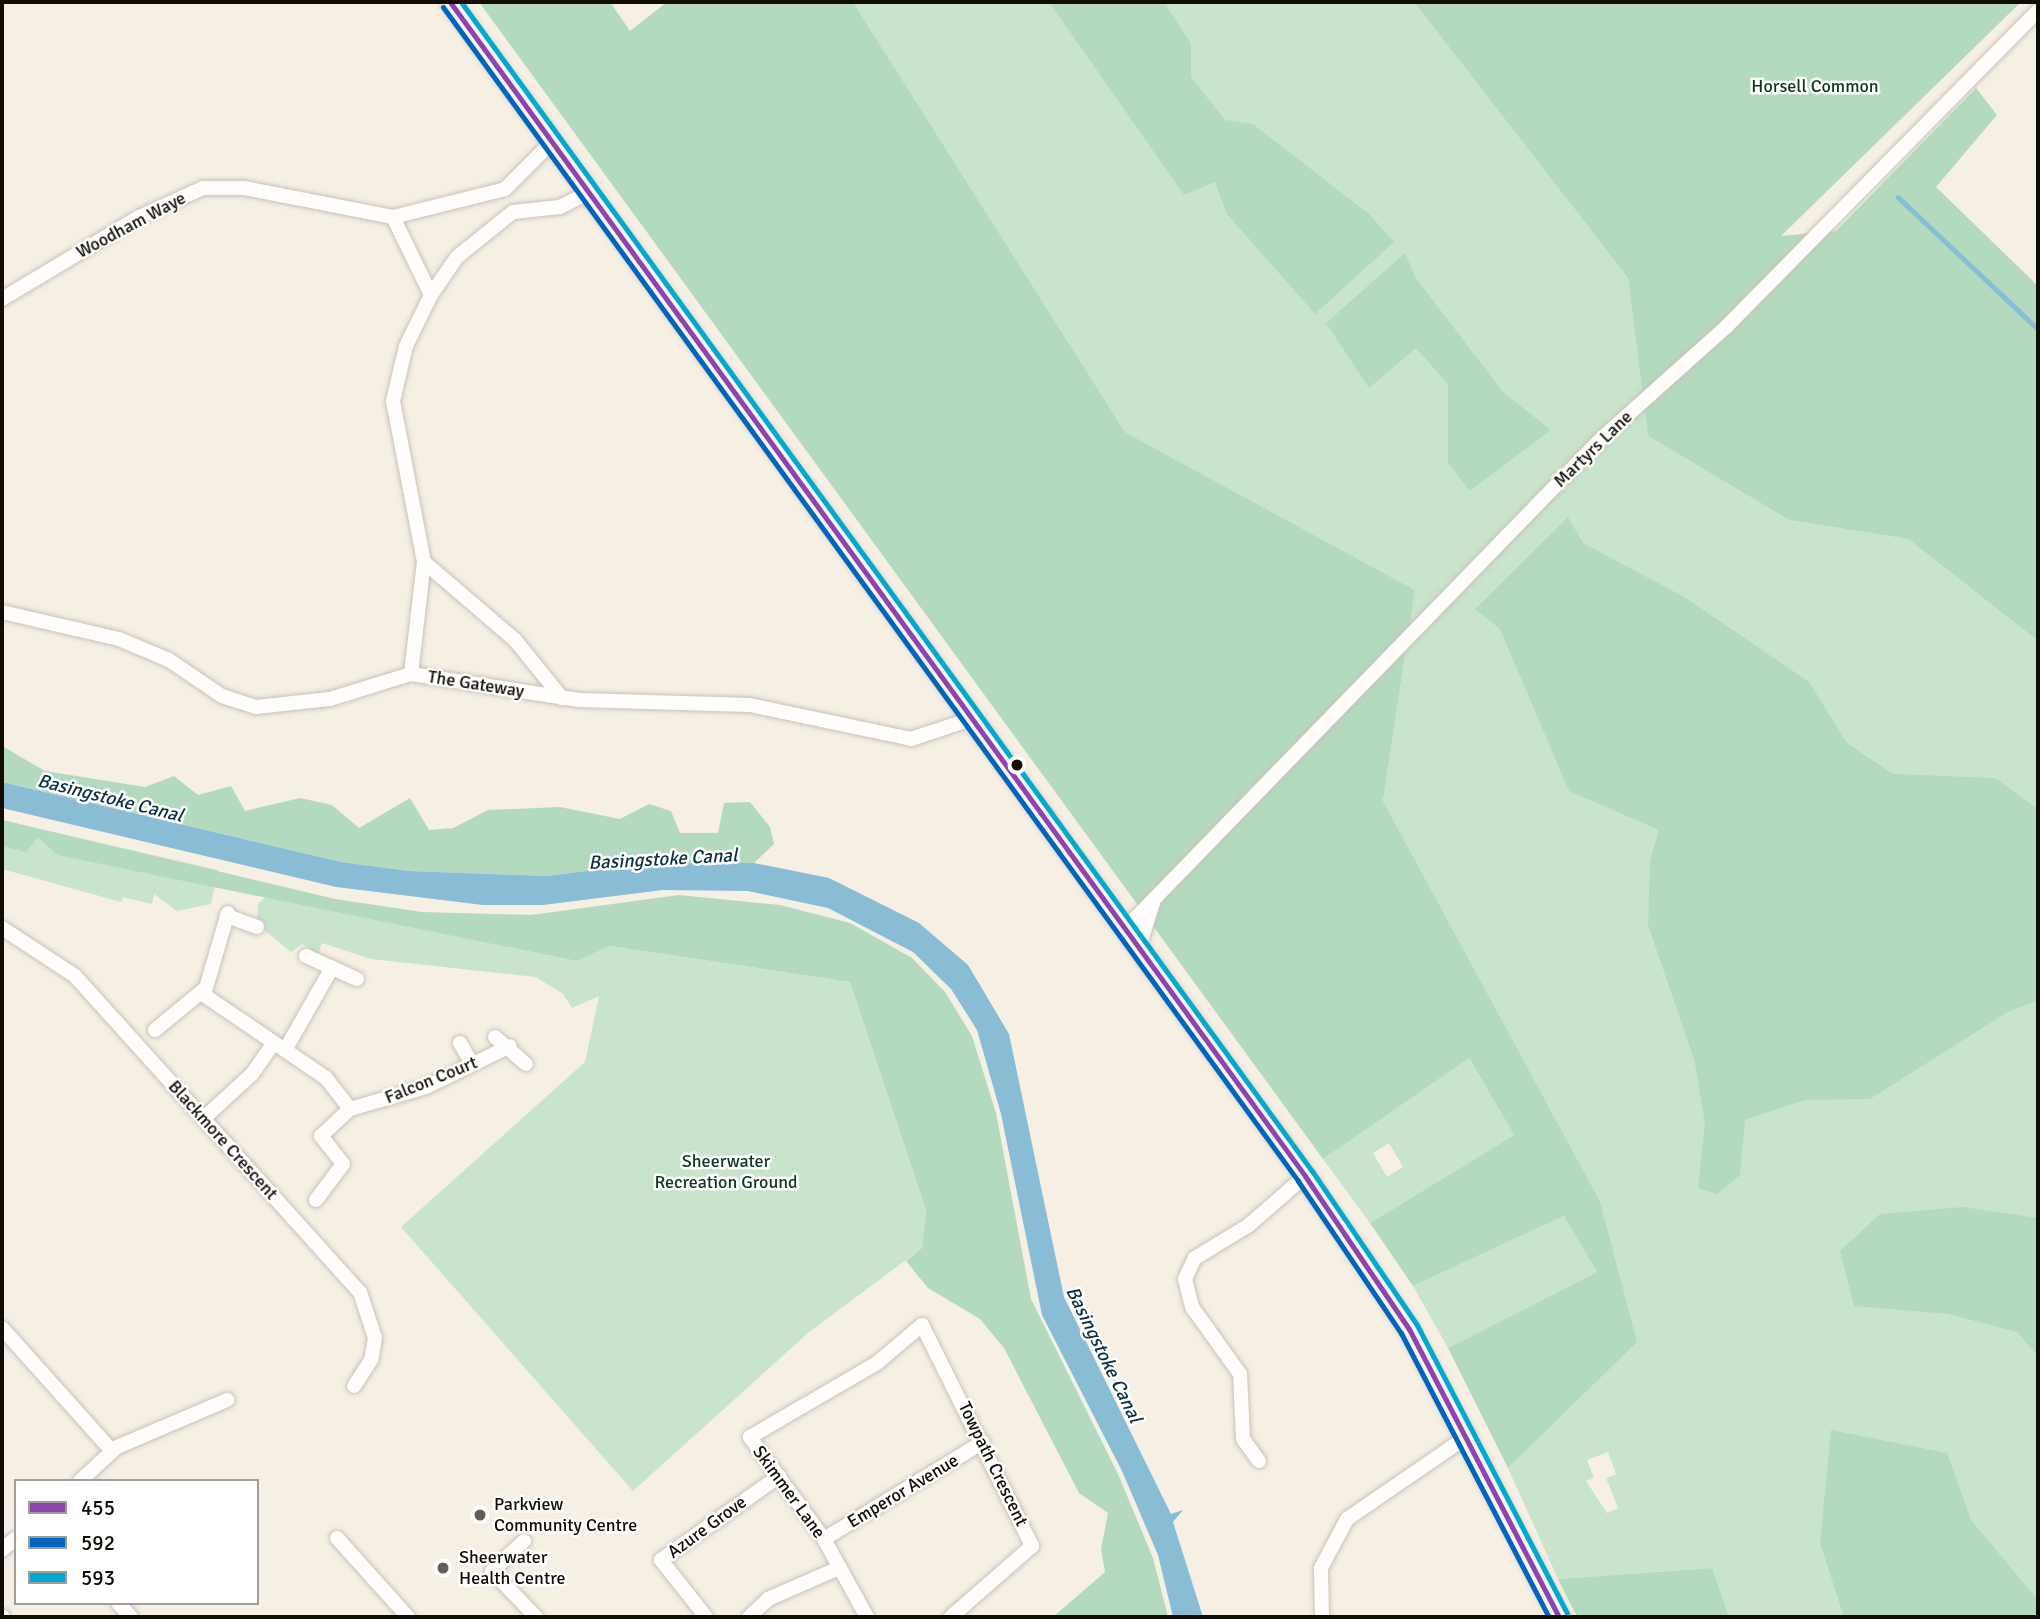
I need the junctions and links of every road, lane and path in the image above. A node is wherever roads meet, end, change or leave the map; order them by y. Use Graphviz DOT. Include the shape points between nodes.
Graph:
graph roads {
  1 [pos="450,2"];
  2 [pos="2038,11"];
  3 [pos="551,143"];
  4 [pos="505,189"];
  5 [pos="588,193"];
  6 [pos="517,211"];
  7 [pos="393,217"];
  8 [pos="431,295"];
  9 [pos="2,299"];
  10 [pos="424,562"];
  11 [pos="2,612"];
  12 [pos="411,674"];
  13 [pos="562,698"];
  14 [pos="968,720"];
  15 [pos="1156,895"];
  16 [pos="257,927"];
  17 [pos="2,928"];
  18 [pos="1125,929"];
  19 [pos="1139,947"];
  20 [pos="306,956"];
  21 [pos="332,968"];
  22 [pos="357,979"];
  23 [pos="201,993"];
  24 [pos="155,1030"];
  25 [pos="495,1037"];
  26 [pos="460,1043"];
  27 [pos="510,1046"];
  28 [pos="279,1047"];
  29 [pos="472,1064"];
  30 [pos="526,1064"];
  31 [pos="350,1109"];
  32 [pos="203,1119"];
  33 [pos="1305,1176"];
  34 [pos="316,1200"];
  35 [pos="922,1325"];
  36 [pos="2,1328"];
  37 [pos="354,1386"];
  38 [pos="227,1400"];
  39 [pos="1469,1435"];
  40 [pos="982,1442"];
  41 [pos="114,1449"];
  42 [pos="1259,1461"];
  43 [pos="779,1476"];
  44 [pos="82,1479"];
  45 [pos="337,1538"];
  46 [pos="824,1539"];
  47 [pos="524,1541"];
  48 [pos="839,1568"];
  49 [pos="408,1617"];
  50 [pos="536,1617"];
  51 [pos="706,1617"];
  52 [pos="749,1617"];
  53 [pos="867,1617"];
  54 [pos="951,1617"];
  55 [pos="1322,1617"];
  56 [pos="1559,1617"];
  1 -- 3 [label="main road"];
  2 -- 15 [label="street, Martyrs Lane" via="1726,327 1603,437"];
  3 -- 4 [label="street"];
  3 -- 5 [label="main road"];
  4 -- 6 [label="street"];
  4 -- 7 [label="street, Woodham Waye"];
  5 -- 6 [label="street" via="560,207"];
  5 -- 14 [label="main road"];
  6 -- 8 [label="street" via="457,257"];
  7 -- 8 [label="street"];
  7 -- 9 [label="street, Woodham Waye" via="244,188 203,188 139,217"];
  8 -- 10 [label="street" via="406,346 393,401"];
  10 -- 12 [label="street"];
  10 -- 13 [label="street" via="515,640"];
  11 -- 12 [label="street, The Gateway" via="120,639 252,706 330,699"];
  12 -- 13 [label="street, The Gateway"];
  13 -- 14 [label="street, The Gateway" via="750,705 911,739"];
  14 -- 18 [label="main road"];
  15 -- 18 [label="street, Martyrs Lane"];
  15 -- 19 [label="street, Martyrs Lane"];
  16 -- 23 [label="street" via="228,914 217,967"];
  17 -- 32 [label="street, Blackmore Crescent" via="75,976"];
  18 -- 19 [label="main road"];
  19 -- 33 [label="main road"];
  20 -- 21 [label="street"];
  21 -- 22 [label="street"];
  21 -- 28 [label="street"];
  23 -- 24 [label="street"];
  23 -- 28 [label="street"];
  25 -- 27 [label="street"];
  26 -- 29 [label="street"];
  27 -- 29 [label="street, Falcon Court"];
  27 -- 30 [label="street"];
  28 -- 31 [label="street" via="326,1078"];
  28 -- 32 [label="street"];
  29 -- 31 [label="street, Falcon Court" via="426,1087"];
  31 -- 34 [label="street" via="321,1136 343,1164"];
  32 -- 37 [label="street, Blackmore Crescent" via="368,1304 374,1352"];
  33 -- 39 [label="main road" via="1409,1329"];
  33 -- 42 [label="street" via="1249,1225 1195,1258 1185,1279 1192,1307 1240,1374 1242,1440"];
  35 -- 40 [label="street, Towpath Crescent"];
  35 -- 43 [label="street, Skimmer Lane" via="877,1363 750,1437"];
  36 -- 41 [label="street"];
  38 -- 41 [label="street"];
  39 -- 55 [label="street" via="1347,1519 1321,1567"];
  39 -- 56 [label="main road"];
  40 -- 46 [label="street, Emperor Avenue"];
  40 -- 54 [label="street, Towpath Crescent" via="1032,1546"];
  41 -- 44 [label="street"];
  43 -- 46 [label="street, Skimmer Lane"];
  43 -- 51 [label="street, Azure Grove" via="661,1560"];
  45 -- 49 [label="street"];
  46 -- 48 [label="street, Skimmer Lane"];
  47 -- 50 [label="street" via="492,1571"];
  48 -- 52 [label="street" via="768,1599"];
  48 -- 53 [label="street, Skimmer Lane"];
}
